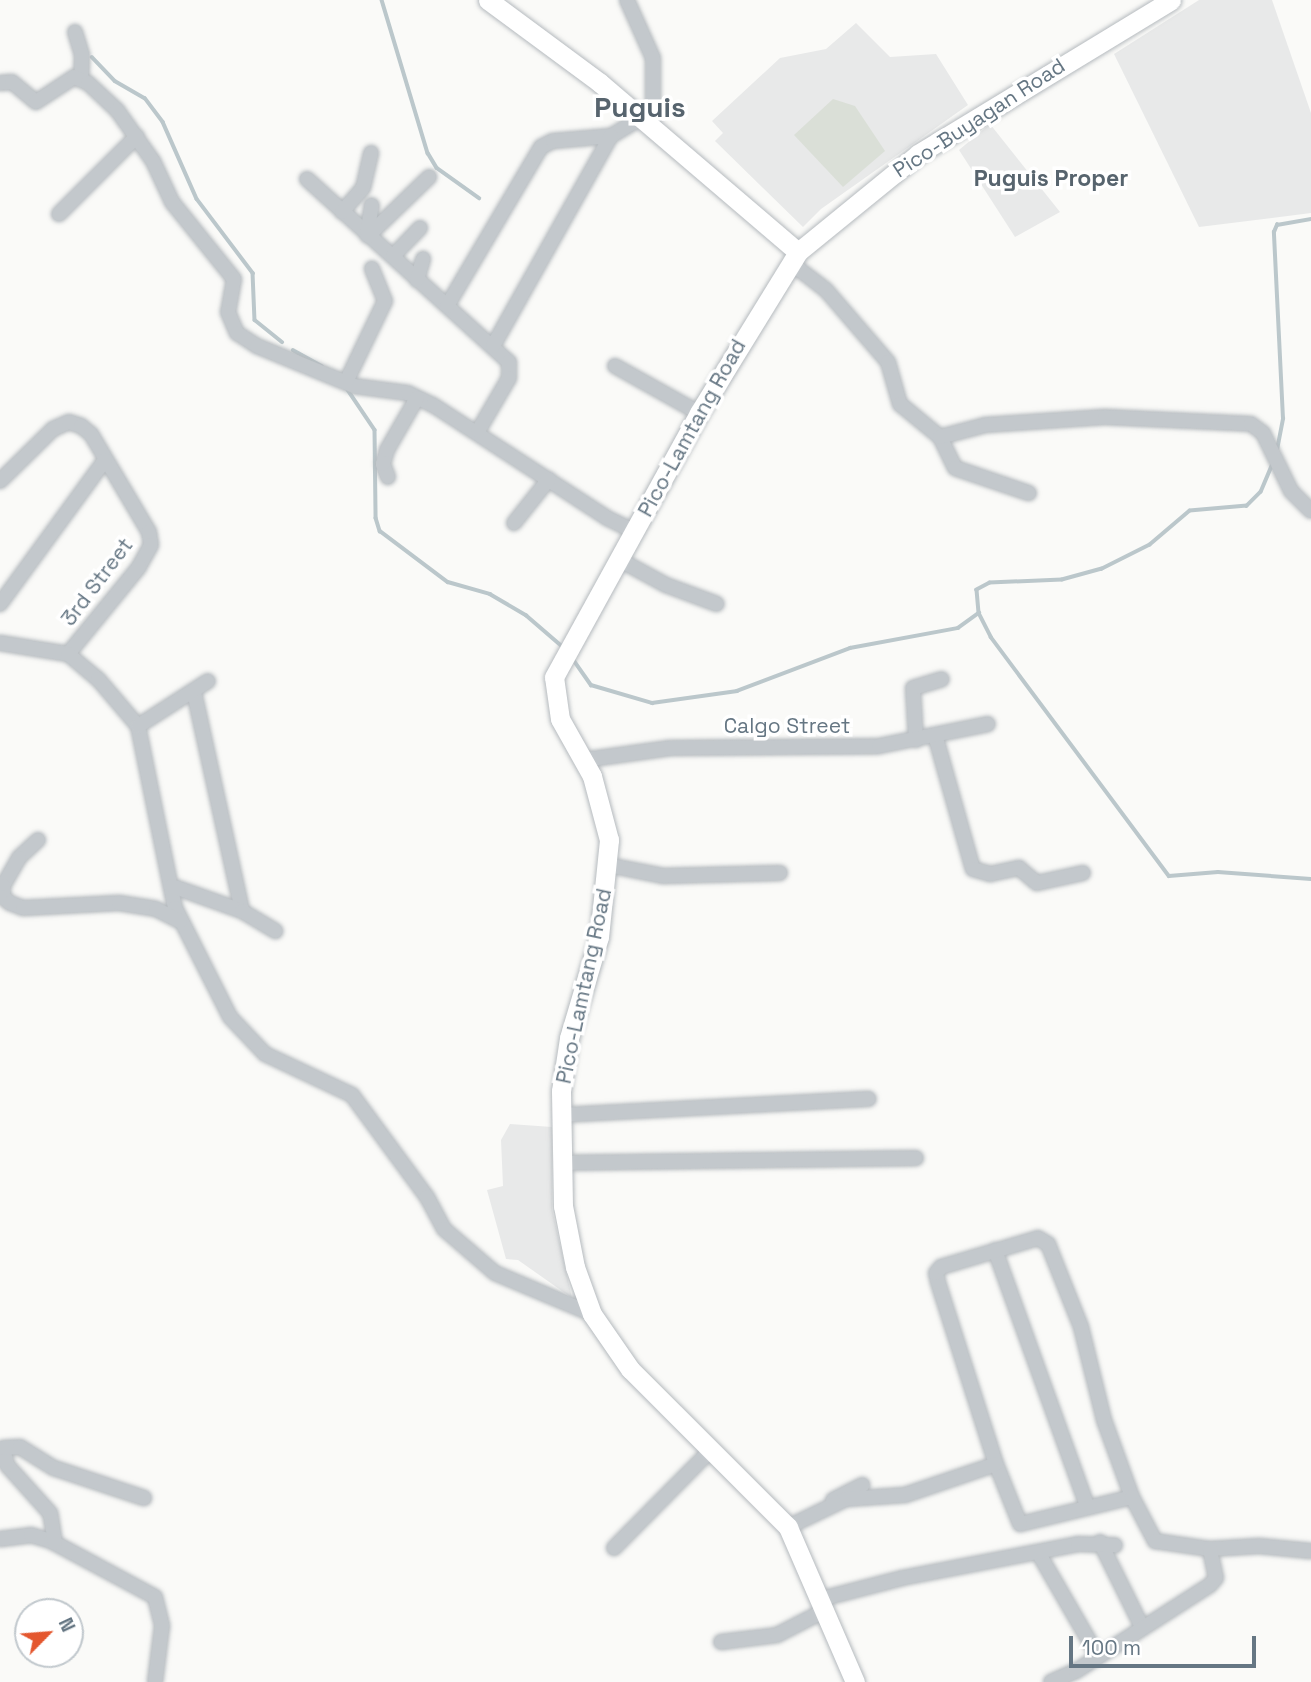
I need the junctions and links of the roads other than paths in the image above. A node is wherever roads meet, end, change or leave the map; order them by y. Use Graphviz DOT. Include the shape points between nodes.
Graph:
graph roads {
  1 [pos="488,0"];
  2 [pos="627,0"];
  3 [pos="1171,0"];
  4 [pos="75,32"];
  5 [pos="81,79"];
  6 [pos="0,83"];
  7 [pos="646,125"];
  8 [pos="137,136"];
  9 [pos="611,136"];
  10 [pos="371,153"];
  11 [pos="429,177"];
  12 [pos="307,179"];
  13 [pos="372,205"];
  14 [pos="342,212"];
  15 [pos="59,214"];
  16 [pos="421,228"];
  17 [pos="368,236"];
  18 [pos="393,256"];
  19 [pos="794,257"];
  20 [pos="423,259"];
  21 [pos="372,270"];
  22 [pos="417,280"];
  23 [pos="447,306"];
  24 [pos="493,346"];
  25 [pos="615,366"];
  26 [pos="346,382"];
  27 [pos="417,398"];
  28 [pos="699,413"];
  29 [pos="478,432"];
  30 [pos="940,437"];
  31 [pos="105,460"];
  32 [pos="388,477"];
  33 [pos="549,479"];
  34 [pos="0,481"];
  35 [pos="1030,493"];
  36 [pos="1311,511"];
  37 [pos="514,523"];
  38 [pos="634,531"];
  39 [pos="620,560"];
  40 [pos="0,604"];
  41 [pos="717,604"];
  42 [pos="0,643"];
  43 [pos="68,654"];
  44 [pos="942,679"];
  45 [pos="208,681"];
  46 [pos="194,692"];
  47 [pos="988,724"];
  48 [pos="138,726"];
  49 [pos="935,735"];
  50 [pos="916,740"];
  51 [pos="584,760"];
  52 [pos="38,840"];
  53 [pos="608,865"];
  54 [pos="780,873"];
  55 [pos="1083,873"];
  56 [pos="172,886"];
  57 [pos="242,911"];
  58 [pos="180,921"];
  59 [pos="275,931"];
  60 [pos="869,1099"];
  61 [pos="561,1115"];
  62 [pos="916,1158"];
  63 [pos="561,1163"];
  64 [pos="995,1250"];
  65 [pos="592,1314"];
  66 [pos="711,1450"];
  67 [pos="996,1464"];
  68 [pos="862,1485"];
  69 [pos="1132,1497"];
  70 [pos="144,1498"];
  71 [pos="1087,1506"];
  72 [pos="817,1513"];
  73 [pos="788,1527"];
  74 [pos="0,1539"];
  75 [pos="55,1543"];
  76 [pos="614,1548"];
  77 [pos="1210,1549"];
  78 [pos="1311,1551"];
  79 [pos="1038,1554"];
  80 [pos="823,1605"];
  81 [pos="1142,1627"];
  82 [pos="721,1642"];
  83 [pos="1098,1656"];
  84 [pos="1079,1677"];
  85 [pos="155,1682"];
  86 [pos="855,1682"];
  87 [pos="1051,1682"];
  1 -- 7 [label="main road" via="576,64"];
  2 -- 7 [label="street" via="653,58"];
  3 -- 19 [label="main road, Pico-Buyagan Road" via="918,154"];
  4 -- 5 [label="street" via="83,66"];
  5 -- 6 [label="street" via="74,77 36,102 12,82"];
  5 -- 8 [label="street" via="117,110"];
  7 -- 9 [label="street"];
  7 -- 19 [label="main road"];
  8 -- 15 [label="street"];
  8 -- 26 [label="street" via="172,202 234,279 228,312 237,333 257,346"];
  9 -- 23 [label="street" via="545,144 503,206"];
  9 -- 24 [label="street"];
  10 -- 14 [label="street" via="363,188"];
  11 -- 17 [label="street"];
  12 -- 14 [label="street"];
  13 -- 17 [label="street"];
  14 -- 17 [label="street"];
  16 -- 18 [label="street"];
  17 -- 18 [label="street"];
  18 -- 22 [label="street"];
  19 -- 28 [label="main road, Pico-Lamtang Road"];
  19 -- 30 [label="street" via="888,362 901,406"];
  20 -- 22 [label="street"];
  21 -- 26 [label="street" via="385,301"];
  22 -- 23 [label="street"];
  23 -- 24 [label="street"];
  24 -- 29 [label="street" via="509,362 511,371"];
  25 -- 28 [label="street"];
  26 -- 27 [label="street"];
  27 -- 29 [label="street"];
  27 -- 32 [label="street" via="387,450 383,464"];
  28 -- 38 [label="main road, Pico-Lamtang Road"];
  29 -- 33 [label="street"];
  30 -- 35 [label="street" via="960,472"];
  30 -- 36 [label="street" via="985,425 1105,417 1251,424 1263,433 1291,491"];
  31 -- 34 [label="street" via="91,434 69,422 48,433"];
  31 -- 40 [label="street"];
  31 -- 43 [label="street, 3rd Street" via="144,521 151,545"];
  33 -- 37 [label="street"];
  33 -- 38 [label="street"];
  38 -- 39 [label="main road, Pico-Lamtang Road"];
  39 -- 41 [label="street"];
  39 -- 51 [label="main road, Pico-Lamtang Road" via="554,677 560,719"];
  42 -- 43 [label="street"];
  43 -- 48 [label="street" via="98,679"];
  44 -- 50 [label="street" via="918,685 910,693"];
  45 -- 46 [label="street"];
  46 -- 48 [label="street"];
  46 -- 57 [label="street"];
  47 -- 49 [label="street, Calgo Street"];
  48 -- 56 [label="street"];
  49 -- 50 [label="street, Calgo Street"];
  49 -- 55 [label="street" via="973,869 990,874 1019,868 1037,883"];
  50 -- 51 [label="street, Calgo Street" via="816,750 670,748"];
  51 -- 53 [label="main road, Pico-Lamtang Road" via="608,840"];
  52 -- 58 [label="street" via="19,858 3,886 3,897 10,903 23,908 119,903 156,909"];
  53 -- 54 [label="street" via="663,876"];
  53 -- 61 [label="main road, Pico-Lamtang Road" via="599,937 569,1038"];
  56 -- 57 [label="street"];
  56 -- 58 [label="street"];
  57 -- 59 [label="street"];
  58 -- 65 [label="street" via="230,1017 265,1054 352,1095 428,1197 444,1229 495,1273"];
  60 -- 61 [label="street"];
  61 -- 63 [label="main road, Pico-Lamtang Road"];
  62 -- 63 [label="street"];
  63 -- 65 [label="main road, Pico-Lamtang Road" via="568,1240"];
  64 -- 67 [label="street" via="946,1264 936,1273"];
  64 -- 69 [label="street" via="1038,1238 1048,1244 1068,1289 1104,1420"];
  64 -- 71 [label="street"];
  65 -- 66 [label="main road, Pico-Lamtang Road" via="630,1368"];
  66 -- 73 [label="main road, Pico-Lamtang Road"];
  66 -- 76 [label="street"];
  67 -- 71 [label="street" via="1020,1524"];
  67 -- 72 [label="street" via="905,1495 846,1499"];
  68 -- 72 [label="street" via="815,1507"];
  69 -- 71 [label="street"];
  69 -- 77 [label="street" via="1155,1541"];
  70 -- 75 [label="street" via="54,1468 20,1447 3,1448 7,1465 50,1514"];
  72 -- 73 [label="street"];
  73 -- 80 [label="main road, Pico-Lamtang Road"];
  74 -- 75 [label="street" via="31,1535"];
  75 -- 85 [label="street" via="155,1597 162,1626"];
  77 -- 78 [label="street" via="1259,1546"];
  77 -- 81 [label="street" via="1216,1578 1210,1586"];
  79 -- 80 [label="street" via="902,1578"];
  79 -- 81 [label="street" via="1107,1543"];
  79 -- 83 [label="street"];
  80 -- 82 [label="street" via="777,1635"];
  80 -- 86 [label="main road, Pico-Lamtang Road"];
  81 -- 83 [label="street"];
  83 -- 84 [label="street"];
  84 -- 87 [label="street"];
}
